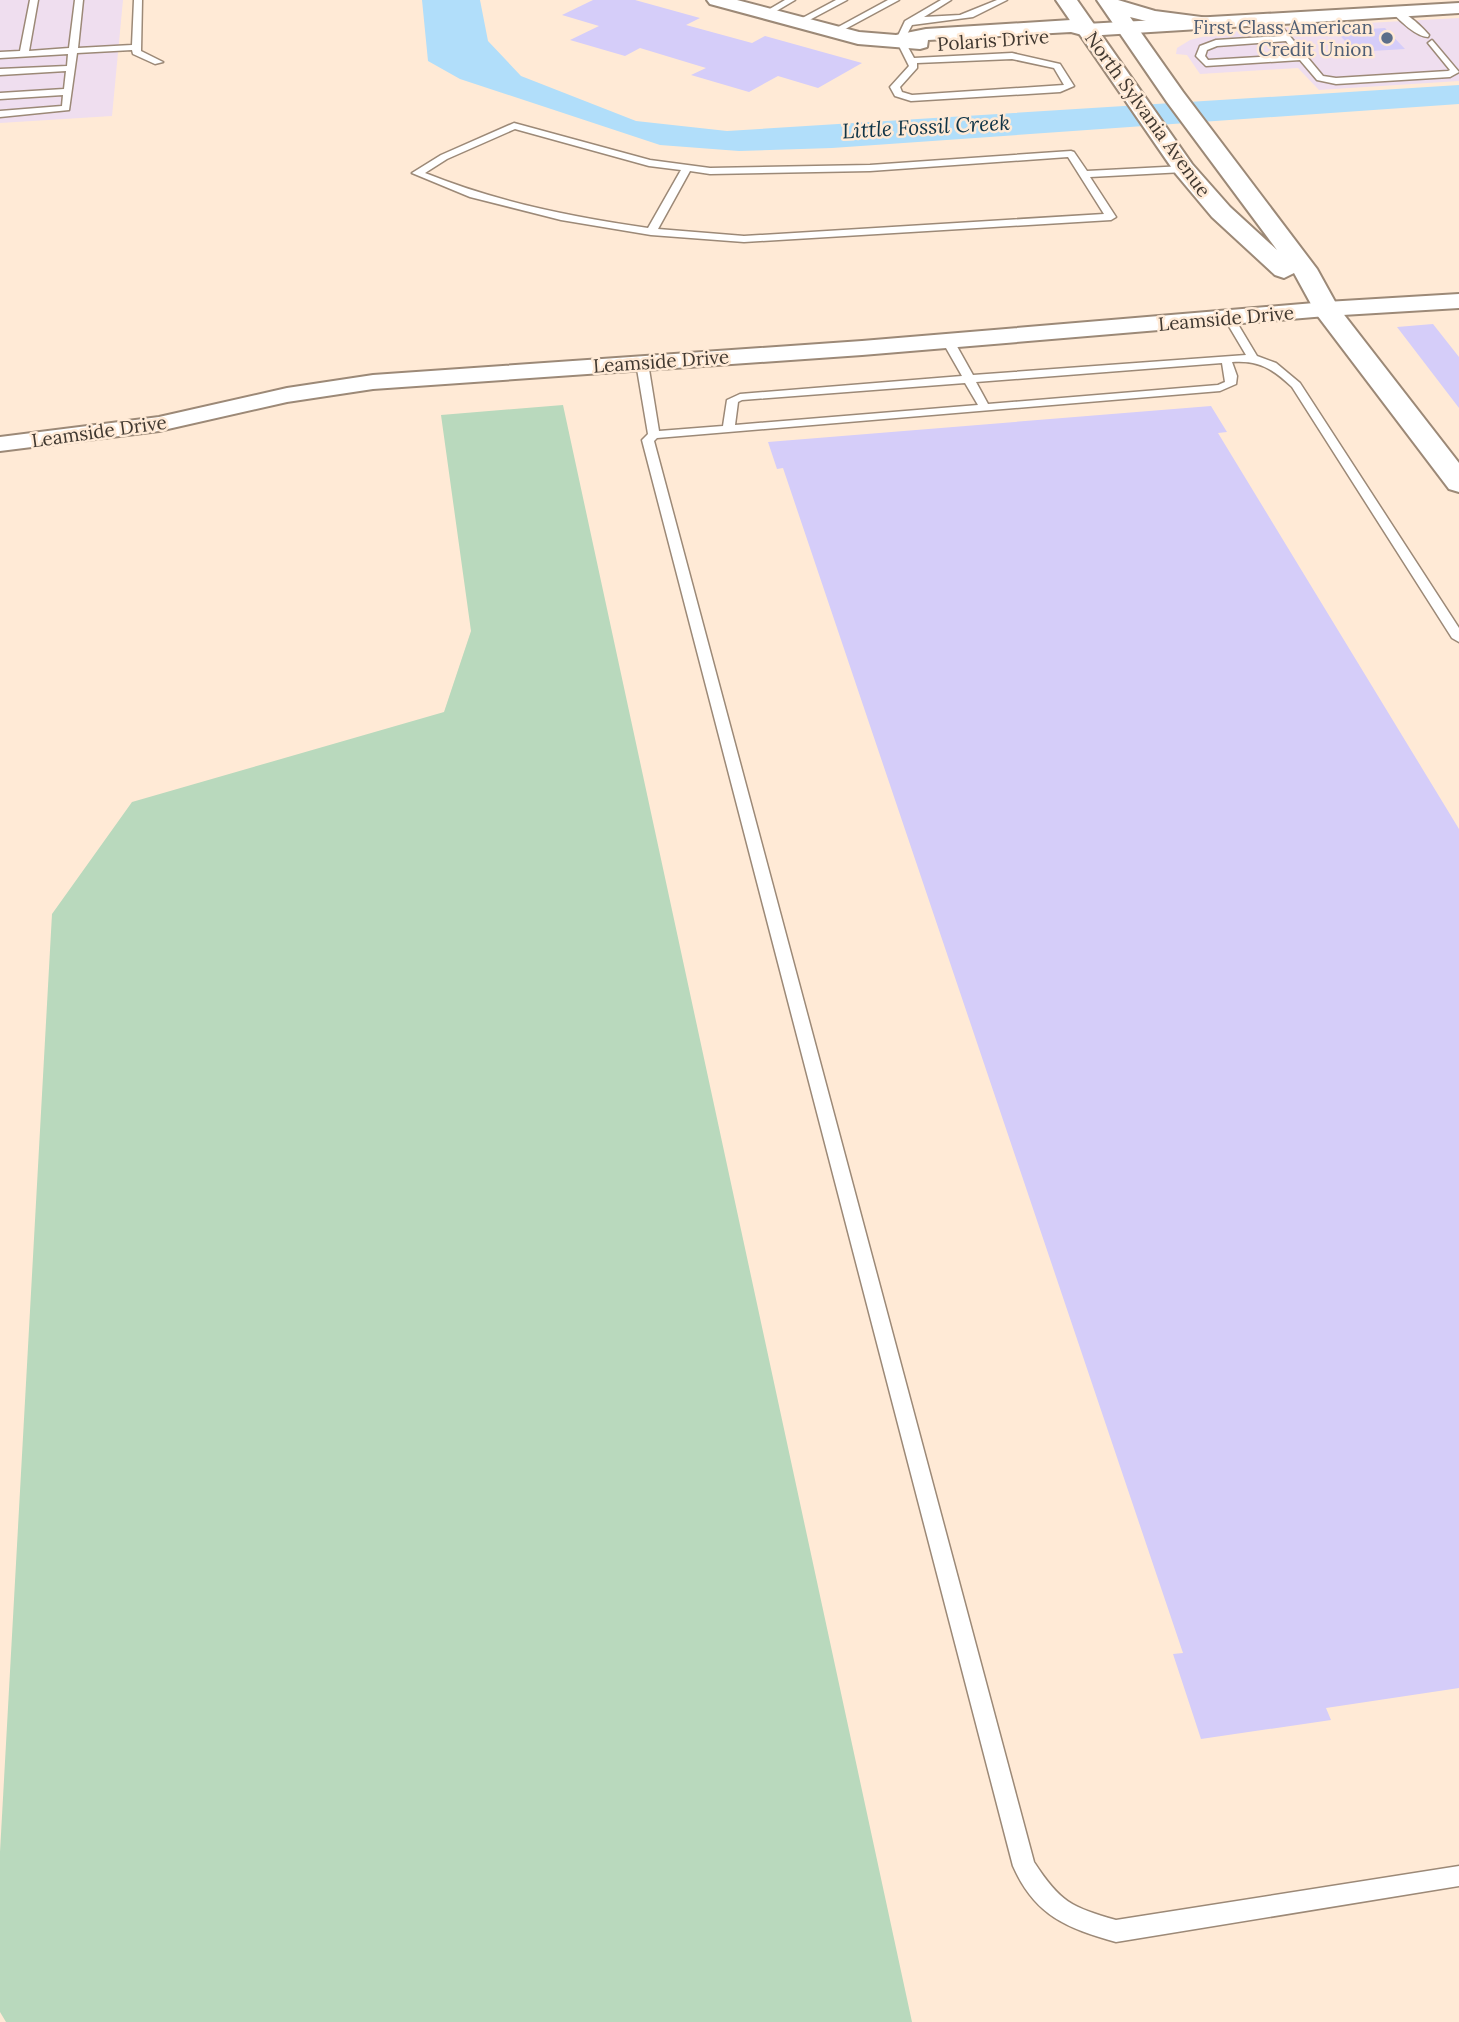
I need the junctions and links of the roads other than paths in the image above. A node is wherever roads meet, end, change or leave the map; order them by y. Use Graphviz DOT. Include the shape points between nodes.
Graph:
graph roads {
  1 [pos="34,0"];
  2 [pos="79,0"];
  3 [pos="138,0"];
  4 [pos="791,0"];
  5 [pos="843,0"];
  6 [pos="895,0"];
  7 [pos="947,0"];
  8 [pos="1003,0"];
  9 [pos="1066,0"];
  10 [pos="725,1"];
  11 [pos="1108,2"];
  12 [pos="1457,7"];
  13 [pos="1396,12"];
  14 [pos="765,14"];
  15 [pos="1273,19"];
  16 [pos="912,20"];
  17 [pos="797,23"];
  18 [pos="1200,23"];
  19 [pos="1126,27"];
  20 [pos="1086,30"];
  21 [pos="833,33"];
  22 [pos="1425,35"];
  23 [pos="1287,38"];
  24 [pos="900,40"];
  25 [pos="1432,43"];
  26 [pos="136,47"];
  27 [pos="73,50"];
  28 [pos="24,53"];
  29 [pos="0,55"];
  30 [pos="1302,57"];
  31 [pos="1146,58"];
  32 [pos="911,61"];
  33 [pos="158,62"];
  34 [pos="71,68"];
  35 [pos="0,72"];
  36 [pos="68,92"];
  37 [pos="0,96"];
  38 [pos="0,114"];
  39 [pos="1228,165"];
  40 [pos="687,168"];
  41 [pos="1184,169"];
  42 [pos="1083,174"];
  43 [pos="651,232"];
  44 [pos="1459,301"];
  45 [pos="1326,309"];
  46 [pos="1229,318"];
  47 [pos="948,341"];
  48 [pos="1252,356"];
  49 [pos="1226,359"];
  50 [pos="642,363"];
  51 [pos="969,379"];
  52 [pos="984,406"];
  53 [pos="729,427"];
  54 [pos="654,435"];
  55 [pos="0,444"];
  56 [pos="1459,483"];
  57 [pos="1459,639"];
  58 [pos="1459,1876"];
  1 -- 28 [label="lane"];
  2 -- 27 [label="lane"];
  3 -- 26 [label="lane"];
  4 -- 14 [label="lane"];
  5 -- 17 [label="lane"];
  6 -- 21 [label="lane"];
  7 -- 16 [label="lane"];
  8 -- 16 [label="lane" via="965,18"];
  9 -- 20 [label="street, North Sylvania Avenue"];
  10 -- 14 [label="street, Polaris Drive"];
  11 -- 18 [label="street" via="1154,18"];
  11 -- 19 [label="street, North Sylvania Avenue"];
  12 -- 13 [label="street, Polaris Drive"];
  13 -- 15 [label="street, Polaris Drive"];
  13 -- 22 [label="lane"];
  14 -- 17 [label="street, Polaris Drive"];
  15 -- 18 [label="street, Polaris Drive"];
  15 -- 23 [label="lane"];
  16 -- 24 [label="lane"];
  17 -- 21 [label="street, Polaris Drive"];
  18 -- 19 [label="street, Polaris Drive"];
  18 -- 31 [label="street" via="1157,44"];
  19 -- 20 [label="street, Polaris Drive"];
  19 -- 31 [label="street, North Sylvania Avenue"];
  20 -- 24 [label="street, Polaris Drive" via="930,44"];
  20 -- 41 [label="street, North Sylvania Avenue"];
  21 -- 24 [label="street, Polaris Drive"];
  23 -- 30 [label="lane"];
  23 -- 30 [label="lane" via="1216,43 1203,48 1200,56 1206,63"];
  24 -- 32 [label="lane"];
  25 -- 30 [label="lane" via="1455,71 1336,81 1320,78"];
  26 -- 27 [label="lane"];
  26 -- 33 [label="lane" via="136,52"];
  27 -- 28 [label="lane"];
  27 -- 34 [label="lane"];
  28 -- 29 [label="lane"];
  31 -- 39 [label="street, North Sylvania Avenue"];
  32 -- 32 [label="lane" via="1020,57 1056,66 1069,86 911,98 898,94 895,87 911,72"];
  34 -- 35 [label="lane"];
  34 -- 36 [label="lane"];
  36 -- 37 [label="lane"];
  36 -- 38 [label="lane" via="64,110"];
  39 -- 41 [label="street"];
  39 -- 45 [label="street, North Sylvania Avenue" via="1308,274"];
  40 -- 42 [label="lane" via="768,172 1070,154"];
  40 -- 43 [label="lane"];
  40 -- 43 [label="lane" via="649,163 514,126 444,156 417,173 505,206"];
  41 -- 42 [label="lane"];
  41 -- 45 [label="street, North Sylvania Avenue" via="1221,212"];
  42 -- 43 [label="lane" via="1111,218 744,239"];
  44 -- 45 [label="street, Leamside Drive"];
  45 -- 46 [label="street, Leamside Drive"];
  45 -- 56 [label="street, North Sylvania Avenue"];
  46 -- 47 [label="street, Leamside Drive"];
  46 -- 48 [label="lane"];
  47 -- 50 [label="street, Leamside Drive"];
  47 -- 51 [label="lane"];
  48 -- 49 [label="lane"];
  48 -- 57 [label="lane" via="1277,366 1296,385"];
  49 -- 51 [label="lane"];
  49 -- 52 [label="lane" via="1230,384 1220,388"];
  50 -- 54 [label="lane"];
  50 -- 55 [label="street, Leamside Drive" via="373,382 287,395 159,424"];
  51 -- 52 [label="lane"];
  51 -- 53 [label="lane" via="740,397 733,400"];
  52 -- 53 [label="lane"];
  53 -- 54 [label="lane"];
  54 -- 58 [label="lane" via="648,440 1024,1866 1044,1898 1064,1916 1115,1931"];
}
